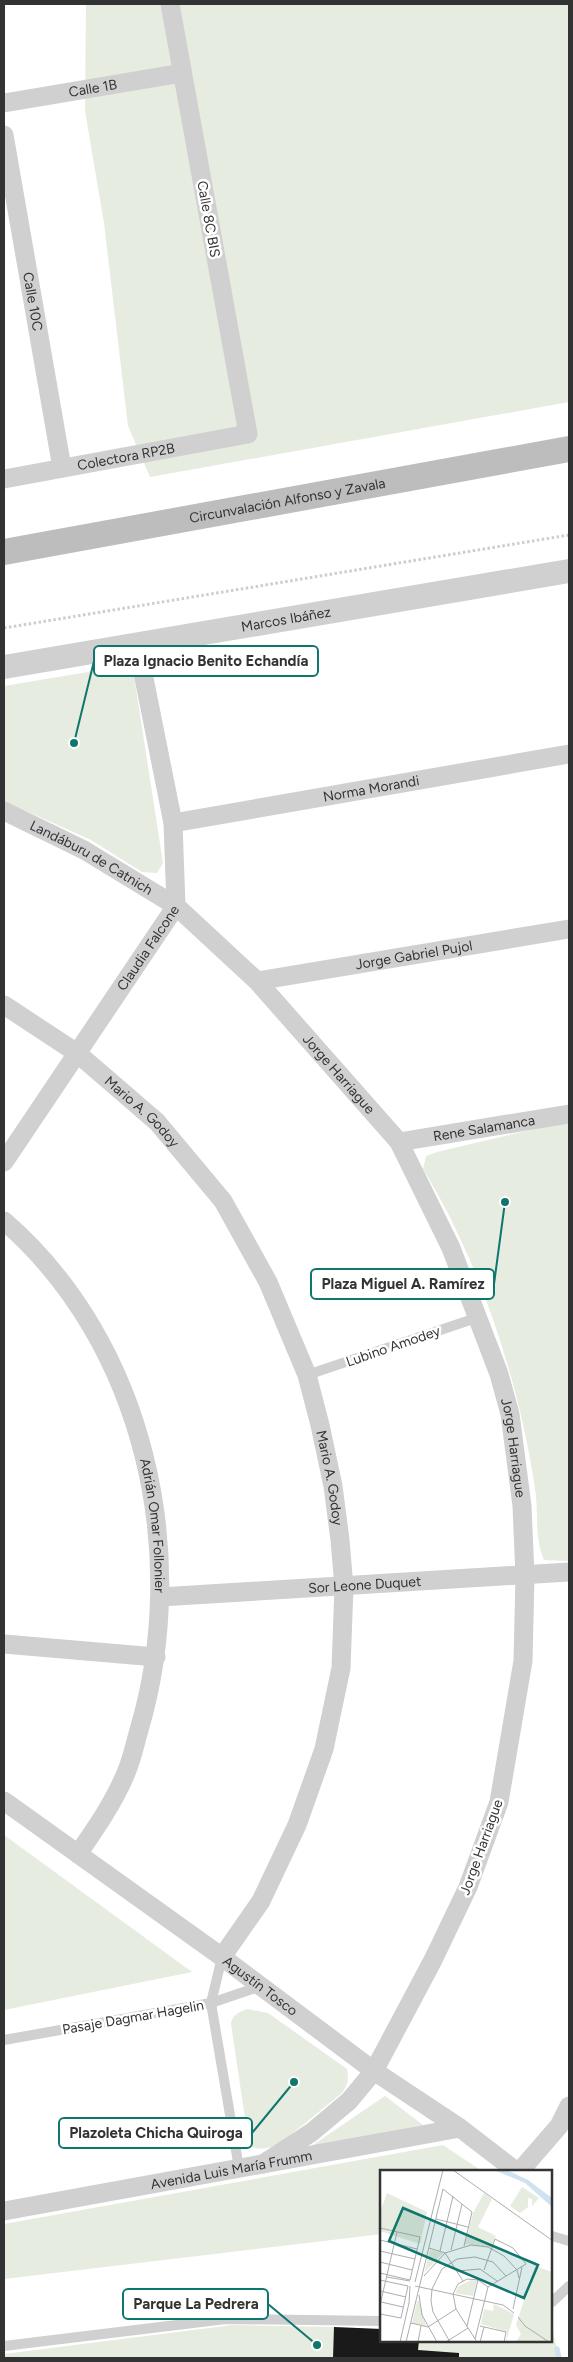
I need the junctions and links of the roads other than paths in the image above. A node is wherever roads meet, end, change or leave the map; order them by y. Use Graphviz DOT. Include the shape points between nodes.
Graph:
graph roads {
  1 [pos="170,4"];
  2 [pos="182,73"];
  3 [pos="4,103"];
  4 [pos="4,135"];
  5 [pos="248,434"];
  6 [pos="569,449"];
  7 [pos="569,465"];
  8 [pos="62,468"];
  9 [pos="4,479"];
  10 [pos="4,552"];
  11 [pos="4,565"];
  12 [pos="569,571"];
  13 [pos="137,644"];
  14 [pos="4,667"];
  15 [pos="569,754"];
  16 [pos="4,811"];
  17 [pos="173,823"];
  18 [pos="176,906"];
  19 [pos="569,929"];
  20 [pos="257,981"];
  21 [pos="4,1005"];
  22 [pos="77,1053"];
  23 [pos="569,1114"];
  24 [pos="399,1142"];
  25 [pos="4,1162"];
  26 [pos="4,1222"];
  27 [pos="478,1317"];
  28 [pos="307,1375"];
  29 [pos="569,1572"];
  30 [pos="525,1576"];
  31 [pos="344,1587"];
  32 [pos="160,1597"];
  33 [pos="4,1644"];
  34 [pos="156,1657"];
  35 [pos="4,1801"];
  36 [pos="78,1854"];
  37 [pos="222,1957"];
  38 [pos="261,1986"];
  39 [pos="211,2003"];
  40 [pos="4,2040"];
  41 [pos="374,2071"];
  42 [pos="569,2106"];
  43 [pos="460,2128"];
  44 [pos="263,2164"];
  45 [pos="239,2168"];
  46 [pos="515,2170"];
  47 [pos="521,2170"];
  48 [pos="4,2211"];
  49 [pos="553,2236"];
  50 [pos="569,2241"];
  51 [pos="569,2286"];
  52 [pos="553,2301"];
  53 [pos="380,2322"];
  54 [pos="4,2346"];
  1 -- 2 [label="street, Calle 8C BIS"];
  2 -- 3 [label="street, Calle 1B"];
  2 -- 5 [label="street, Calle 8C BIS"];
  4 -- 8 [label="street, Calle 10C"];
  5 -- 8 [label="street, Colectora RP2B"];
  6 -- 10 [label="main road, Circunvalación Alfonso y Zavala"];
  7 -- 11 [label="main road, Circunvalación Alfonso y Zavala"];
  8 -- 9 [label="street, Colectora RP2B"];
  12 -- 13 [label="street, Marcos Ibáñez"];
  13 -- 14 [label="street, Marcos Ibáñez"];
  13 -- 17 [label="street, Claudia Falcone"];
  15 -- 17 [label="street, Norma Morandi"];
  16 -- 18 [label="street, Landáburu de Catnich" via="84,850"];
  17 -- 18 [label="street, Claudia Falcone"];
  18 -- 20 [label="street, Jorge Harriague"];
  18 -- 22 [label="street, Claudia Falcone"];
  19 -- 20 [label="street, Jorge Gabriel Pujol"];
  20 -- 24 [label="street, Jorge Harriague"];
  21 -- 22 [label="street, Mario A. Godoy"];
  22 -- 25 [label="street, Claudia Falcone"];
  22 -- 28 [label="street, Mario A. Godoy" via="156,1122 224,1201 268,1282"];
  23 -- 24 [label="street, Rene Salamanca"];
  24 -- 27 [label="street, Jorge Harriague" via="451,1248"];
  26 -- 32 [label="street, Adrián Omar Follonier" via="31,1245 59,1279 82,1311 115,1371 143,1450 156,1512"];
  27 -- 28 [label="lane, Lubino Amodey"];
  27 -- 30 [label="street, Jorge Harriague" via="510,1414 522,1506"];
  28 -- 31 [label="street, Mario A. Godoy" via="333,1486"];
  29 -- 30 [label="street, Sor Leone Duquet"];
  30 -- 31 [label="street, Sor Leone Duquet"];
  30 -- 41 [label="street, Jorge Harriague" via="523,1662 500,1802 468,1887"];
  31 -- 32 [label="street, Sor Leone Duquet"];
  31 -- 37 [label="street, Mario A. Godoy" via="341,1668 324,1750 297,1825 261,1901"];
  32 -- 34 [label="street, Adrián Omar Follonier"];
  33 -- 34 [label="street"];
  34 -- 36 [label="street, Adrián Omar Follonier" via="126,1773 102,1819"];
  35 -- 36 [label="street, Agustín Tosco"];
  36 -- 37 [label="street, Agustín Tosco"];
  37 -- 38 [label="street, Agustín Tosco"];
  37 -- 39 [label="lane"];
  38 -- 39 [label="lane, Pasaje Dagmar Hagelin"];
  38 -- 41 [label="street, Agustín Tosco"];
  39 -- 40 [label="lane, Pasaje Dagmar Hagelin"];
  39 -- 45 [label="lane"];
  41 -- 43 [label="street, Agustín Tosco"];
  41 -- 44 [label="street, Jorge Harriague" via="341,2108 312,2132"];
  42 -- 47 [label="street" via="558,2126"];
  43 -- 44 [label="street, Avenida Luis María Frumm"];
  43 -- 46 [label="street, Agustín Tosco"];
  44 -- 45 [label="street, Avenida Luis María Frumm"];
  45 -- 48 [label="street, Avenida Luis María Frumm"];
  49 -- 50 [label="lane"];
  51 -- 52 [label="lane"];
  53 -- 54 [label="lane" via="226,2319"];
}
